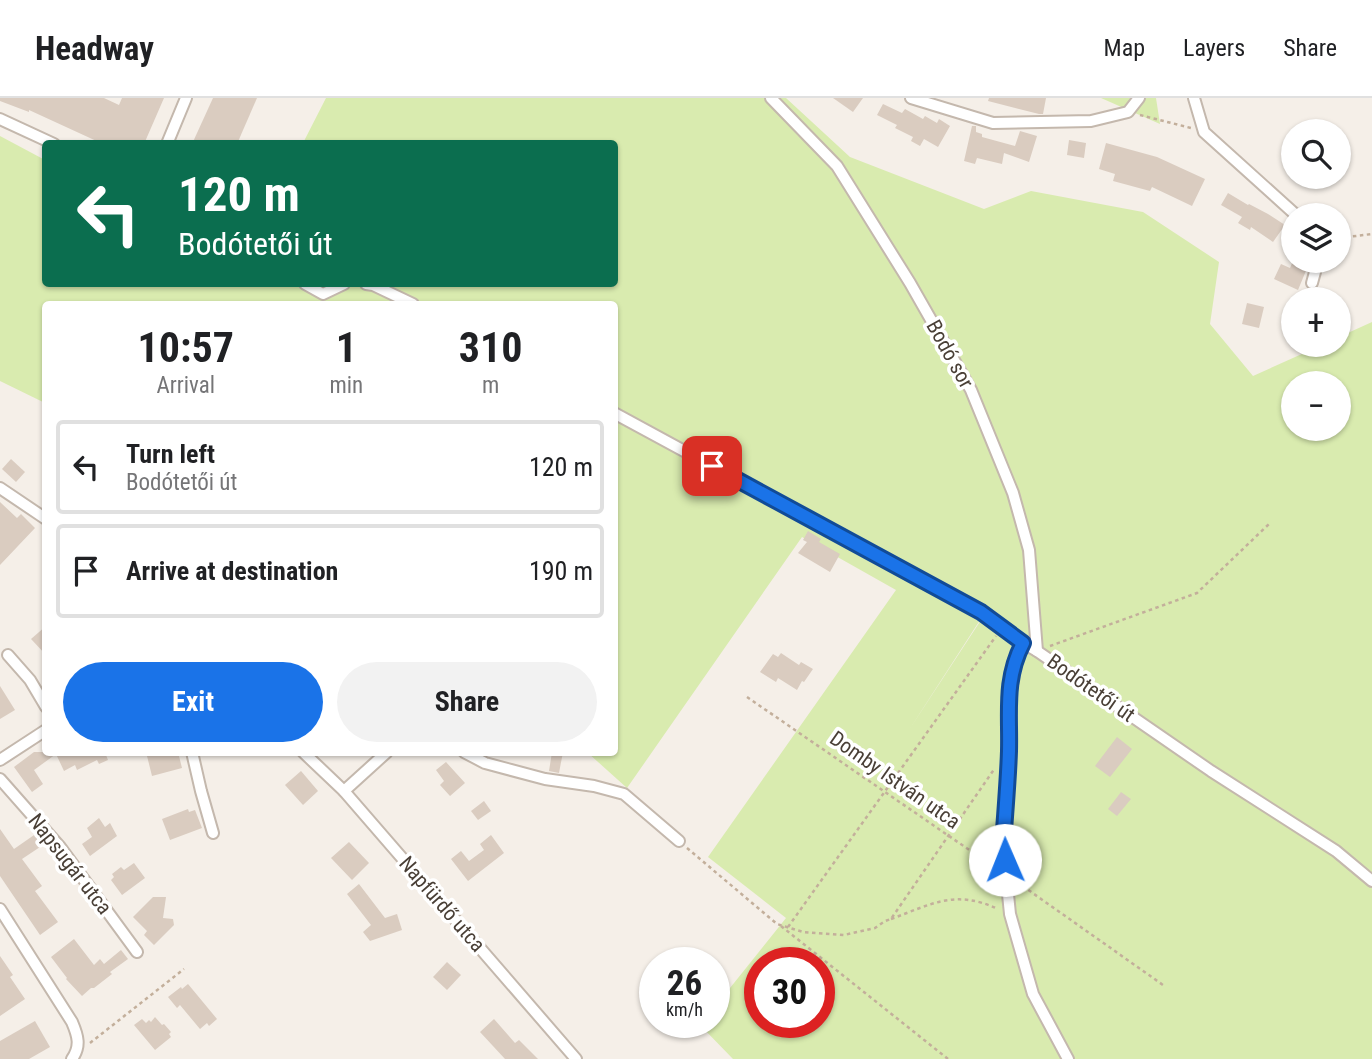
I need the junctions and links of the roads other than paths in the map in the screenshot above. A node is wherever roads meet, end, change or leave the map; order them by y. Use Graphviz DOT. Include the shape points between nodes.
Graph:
graph roads {
  1 [pos="186,98"];
  2 [pos="771,98"];
  3 [pos="911,98"];
  4 [pos="1139,98"];
  5 [pos="1194,98"];
  6 [pos="0,119"];
  7 [pos="45,140"];
  8 [pos="169,140"];
  9 [pos="1283,203"];
  10 [pos="1315,273"];
  11 [pos="1312,284"];
  12 [pos="310,287"];
  13 [pos="338,287"];
  14 [pos="377,287"];
  15 [pos="407,301"];
  16 [pos="618,415"];
  17 [pos="0,488"];
  18 [pos="42,516"];
  19 [pos="1023,643"];
  20 [pos="1037,651"];
  21 [pos="8,654"];
  22 [pos="42,700"];
  23 [pos="42,733"];
  24 [pos="193,756"];
  25 [pos="307,756"];
  26 [pos="383,756"];
  27 [pos="472,756"];
  28 [pos="0,760"];
  29 [pos="0,779"];
  30 [pos="344,791"];
  31 [pos="214,833"];
  32 [pos="679,841"];
  33 [pos="1372,881"];
  34 [pos="0,909"];
  35 [pos="137,952"];
  36 [pos="74,1056"];
  37 [pos="576,1059"];
  38 [pos="1068,1059"];
  1 -- 8 [label="street"];
  2 -- 20 [label="street, Bodó sor" via="836,166 971,390 1013,493 1029,550"];
  3 -- 4 [label="street" via="993,123 1091,121 1128,112"];
  5 -- 9 [label="street" via="1204,132"];
  6 -- 7 [label="street"];
  10 -- 11 [label="street"];
  12 -- 13 [label="street" via="323,294"];
  14 -- 15 [label="street"];
  16 -- 19 [label="street, Bodótetői út" via="981,612"];
  17 -- 18 [label="street"];
  19 -- 20 [label="street, Bodótetői út"];
  19 -- 38 [label="street" via="1014,660 1009,692 1003,845 1010,914 1033,994"];
  20 -- 33 [label="street, Bodótetői út" via="1336,851"];
  21 -- 22 [label="street"];
  23 -- 28 [label="street"];
  24 -- 31 [label="street"];
  25 -- 30 [label="street, Napfürdő utca"];
  26 -- 30 [label="street"];
  27 -- 32 [label="street" via="545,779 624,794"];
  29 -- 35 [label="street, Napsugár utca" via="60,847"];
  30 -- 37 [label="street, Napfürdő utca"];
  34 -- 36 [label="street" via="72,1022 79,1044"];
}
